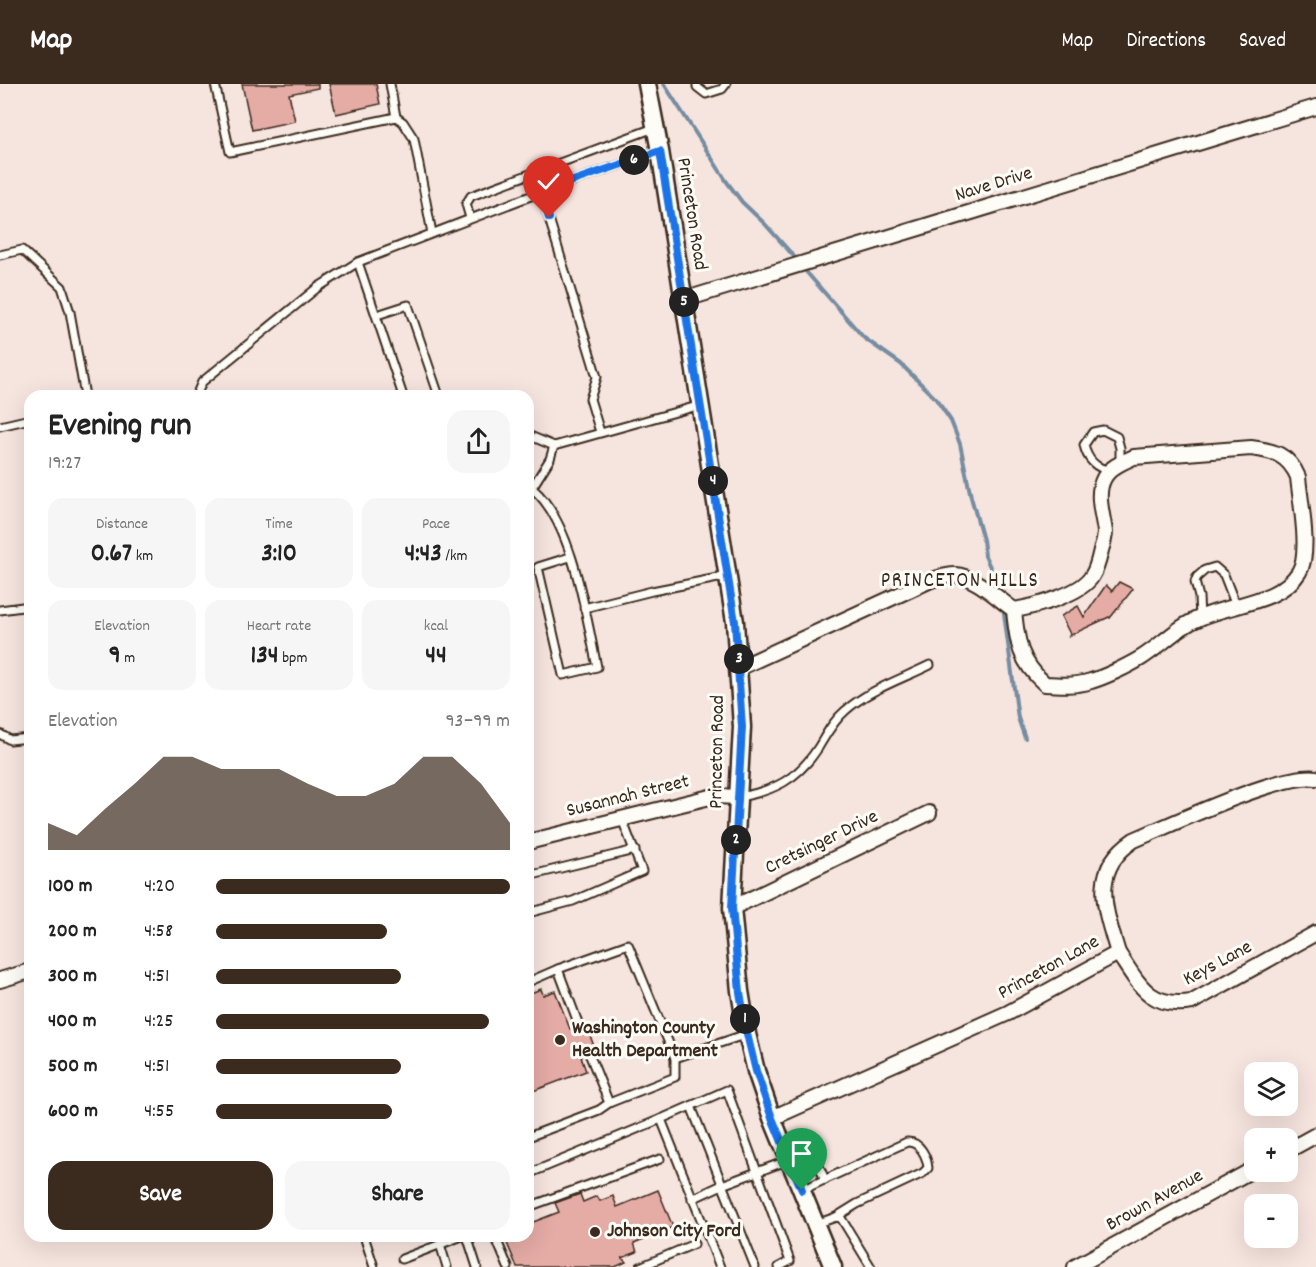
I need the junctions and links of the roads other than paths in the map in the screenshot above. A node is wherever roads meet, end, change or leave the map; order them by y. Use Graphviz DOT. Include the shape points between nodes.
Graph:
graph roads {
  1 [pos="215,84"];
  2 [pos="390,84"];
  3 [pos="647,84"];
  4 [pos="697,84"];
  5 [pos="726,84"];
  6 [pos="1316,106"];
  7 [pos="396,117"];
  8 [pos="655,128"];
  9 [pos="660,151"];
  10 [pos="541,192"];
  11 [pos="470,218"];
  12 [pos="432,233"];
  13 [pos="0,255"];
  14 [pos="358,262"];
  15 [pos="683,300"];
  16 [pos="377,315"];
  17 [pos="84,390"];
  18 [pos="199,390"];
  19 [pos="401,390"];
  20 [pos="437,390"];
  21 [pos="701,405"];
  22 [pos="24,420"];
  23 [pos="0,426"];
  24 [pos="600,432"];
  25 [pos="534,438"];
  26 [pos="554,446"];
  27 [pos="1115,467"];
  28 [pos="534,487"];
  29 [pos="534,493"];
  30 [pos="570,557"];
  31 [pos="728,576"];
  32 [pos="1236,606"];
  33 [pos="24,607"];
  34 [pos="584,608"];
  35 [pos="0,610"];
  36 [pos="1014,610"];
  37 [pos="1200,618"];
  38 [pos="930,665"];
  39 [pos="739,668"];
  40 [pos="0,734"];
  41 [pos="24,739"];
  42 [pos="1316,778"];
  43 [pos="739,797"];
  44 [pos="929,813"];
  45 [pos="622,819"];
  46 [pos="534,841"];
  47 [pos="634,850"];
  48 [pos="534,875"];
  49 [pos="732,908"];
  50 [pos="534,911"];
  51 [pos="1316,933"];
  52 [pos="1118,952"];
  53 [pos="558,969"];
  54 [pos="24,973"];
  55 [pos="534,979"];
  56 [pos="0,980"];
  57 [pos="580,1028"];
  58 [pos="747,1034"];
  59 [pos="590,1056"];
  60 [pos="675,1058"];
  61 [pos="609,1103"];
  62 [pos="691,1106"];
  63 [pos="772,1118"];
  64 [pos="661,1119"];
  65 [pos="534,1135"];
  66 [pos="806,1136"];
  67 [pos="1316,1136"];
  68 [pos="1298,1145"];
  69 [pos="660,1159"];
  70 [pos="789,1160"];
  71 [pos="757,1171"];
  72 [pos="534,1172"];
  73 [pos="1244,1174"];
  74 [pos="825,1180"];
  75 [pos="722,1185"];
  76 [pos="802,1190"];
  77 [pos="692,1199"];
  78 [pos="534,1205"];
  79 [pos="836,1217"];
  80 [pos="815,1224"];
  81 [pos="366,1242"];
  82 [pos="446,1242"];
  83 [pos="469,1242"];
  84 [pos="498,1242"];
  85 [pos="440,1244"];
  86 [pos="694,1244"];
  87 [pos="402,1259"];
  88 [pos="374,1267"];
  89 [pos="447,1267"];
  90 [pos="477,1267"];
  91 [pos="508,1267"];
  92 [pos="640,1267"];
  93 [pos="720,1267"];
  94 [pos="755,1267"];
  95 [pos="779,1267"];
  96 [pos="833,1267"];
  97 [pos="871,1267"];
  98 [pos="1075,1267"];
  1 -- 7 [label="lane" via="230,153"];
  2 -- 7 [label="lane"];
  3 -- 8 [label="street, Princeton Road"];
  4 -- 5 [label="lane" via="706,94"];
  6 -- 15 [label="street, Nave Drive"];
  7 -- 12 [label="lane" via="414,139"];
  8 -- 9 [label="street, Princeton Road"];
  8 -- 11 [label="lane" via="471,196 466,204"];
  9 -- 10 [label="lane"];
  9 -- 15 [label="street, Princeton Road"];
  10 -- 11 [label="lane"];
  10 -- 24 [label="lane" via="597,377 590,399"];
  11 -- 12 [label="lane"];
  12 -- 14 [label="lane"];
  13 -- 17 [label="lane" via="22,250 62,287"];
  14 -- 16 [label="lane"];
  14 -- 18 [label="lane" via="317,288 202,382"];
  15 -- 21 [label="street, Princeton Road"];
  16 -- 19 [label="lane"];
  16 -- 20 [label="lane" via="408,305"];
  21 -- 24 [label="lane"];
  21 -- 31 [label="street, Princeton Road"];
  22 -- 23 [label="lane"];
  24 -- 26 [label="lane"];
  25 -- 26 [label="lane"];
  26 -- 28 [label="lane"];
  27 -- 27 [label="lane" via="1094,464 1087,454 1084,444 1093,432 1103,430 1117,437 1120,448"];
  27 -- 32 [label="street" via="1134,457 1251,448 1270,450 1292,465 1298,477 1306,556 1299,572 1280,591"];
  27 -- 36 [label="street" via="1100,489 1105,535 1092,578 1078,590"];
  29 -- 30 [label="lane" via="539,494 552,515"];
  30 -- 34 [label="lane"];
  30 -- 34 [label="lane" via="538,567 563,675 597,667"];
  31 -- 34 [label="lane"];
  31 -- 39 [label="street, Princeton Road"];
  32 -- 37 [label="street"];
  32 -- 37 [label="lane" via="1224,575 1210,567 1195,582"];
  33 -- 35 [label="lane"];
  36 -- 37 [label="street" via="1021,652 1031,672 1045,684 1056,685 1090,681 1140,659"];
  36 -- 39 [label="street" via="984,588 958,575 947,575"];
  38 -- 43 [label="lane" via="856,701 829,728 795,775 764,793"];
  39 -- 43 [label="street, Princeton Road"];
  40 -- 41 [label="lane" via="10,740"];
  42 -- 52 [label="street, Princeton Lane" via="1267,786 1134,840 1121,849 1105,875 1104,897"];
  43 -- 45 [label="street, Susannah Street" via="714,796"];
  43 -- 49 [label="street, Princeton Road"];
  44 -- 49 [label="street, Cretsinger Drive"];
  45 -- 46 [label="street, Susannah Street"];
  45 -- 47 [label="lane"];
  47 -- 48 [label="lane"];
  47 -- 50 [label="lane" via="642,871 573,901"];
  49 -- 58 [label="street, Princeton Road"];
  51 -- 52 [label="street, Keys Lane" via="1192,1002 1178,1005 1152,996"];
  52 -- 63 [label="street, Princeton Lane" via="1008,1013"];
  53 -- 55 [label="lane"];
  53 -- 57 [label="lane"];
  53 -- 60 [label="lane" via="628,944"];
  54 -- 56 [label="street"];
  58 -- 60 [label="lane"];
  58 -- 63 [label="street, Princeton Road"];
  59 -- 61 [label="lane"];
  60 -- 61 [label="lane" via="675,1077"];
  61 -- 65 [label="lane"];
  62 -- 64 [label="lane"];
  62 -- 71 [label="lane" via="727,1090"];
  62 -- 75 [label="lane"];
  63 -- 70 [label="street, Princeton Road"];
  64 -- 72 [label="lane"];
  64 -- 77 [label="lane"];
  66 -- 74 [label="lane"];
  67 -- 68 [label="street"];
  69 -- 78 [label="lane"];
  70 -- 71 [label="lane"];
  70 -- 76 [label="street, Princeton Road"];
  71 -- 75 [label="lane"];
  71 -- 95 [label="lane" via="790,1261"];
  73 -- 98 [label="street, Brown Avenue"];
  74 -- 76 [label="lane"];
  74 -- 79 [label="lane" via="907,1142 918,1144 928,1164 923,1173"];
  75 -- 77 [label="lane"];
  75 -- 94 [label="lane"];
  76 -- 80 [label="street, Princeton Road"];
  77 -- 93 [label="lane"];
  79 -- 80 [label="lane"];
  79 -- 97 [label="lane" via="845,1223"];
  80 -- 96 [label="street, Princeton Road"];
  81 -- 88 [label="lane"];
  82 -- 85 [label="lane"];
  83 -- 90 [label="lane"];
  84 -- 91 [label="lane"];
  85 -- 87 [label="lane"];
  85 -- 89 [label="lane"];
  86 -- 92 [label="lane"];
}
